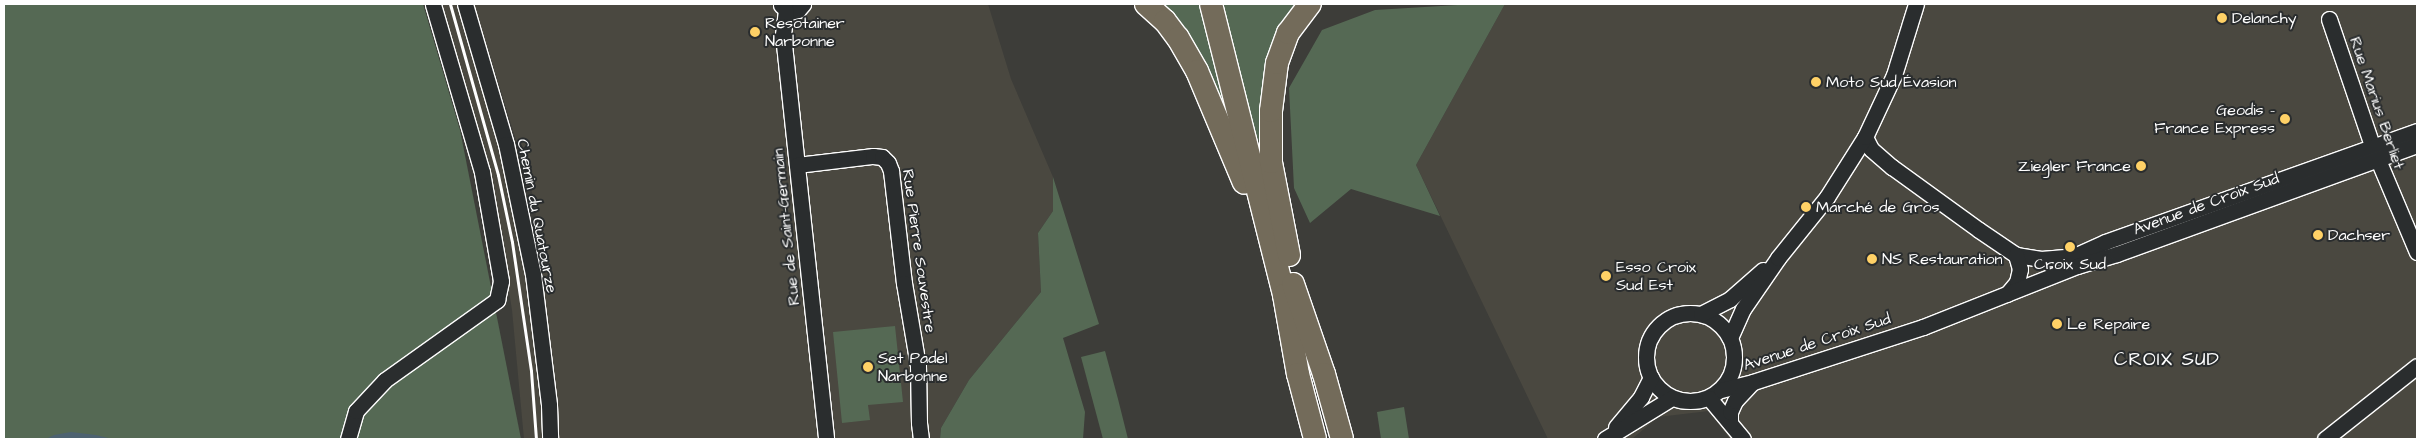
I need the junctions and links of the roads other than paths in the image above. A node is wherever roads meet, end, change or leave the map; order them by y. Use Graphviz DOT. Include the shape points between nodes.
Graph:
graph roads {
  1 [pos="433,4"];
  2 [pos="465,4"];
  3 [pos="803,4"];
  4 [pos="1146,4"];
  5 [pos="1211,4"];
  6 [pos="1310,4"];
  7 [pos="1916,4"];
  8 [pos="783,7"];
  9 [pos="2330,19"];
  10 [pos="2417,131"];
  11 [pos="1865,137"];
  12 [pos="2417,145"];
  13 [pos="2375,154"];
  14 [pos="1853,157"];
  15 [pos="797,166"];
  16 [pos="1892,167"];
  17 [pos="2417,252"];
  18 [pos="2016,255"];
  19 [pos="1778,258"];
  20 [pos="1290,293"];
  21 [pos="2007,294"];
  22 [pos="1701,314"];
  23 [pos="1730,338"];
  24 [pos="2417,366"];
  25 [pos="1651,377"];
  26 [pos="1753,382"];
  27 [pos="1715,394"];
  28 [pos="1672,398"];
  29 [pos="1730,423"];
  30 [pos="348,439"];
  31 [pos="550,439"];
  32 [pos="826,439"];
  33 [pos="921,439"];
  34 [pos="1315,439"];
  35 [pos="1342,439"];
  36 [pos="1605,439"];
  37 [pos="1743,439"];
  38 [pos="2325,439"];
  1 -- 30 [label="street" via="482,172 501,281 498,300 385,380 356,412"];
  2 -- 31 [label="street, Chemin du Quatourze" via="506,144 533,274"];
  3 -- 8 [label="street" via="794,11"];
  4 -- 20 [label="highway" via="1178,38 1197,71"];
  5 -- 20 [label="highway" via="1253,170"];
  6 -- 20 [label="highway" via="1285,41 1277,63 1271,111 1272,162"];
  7 -- 11 [label="street" via="1894,75"];
  8 -- 15 [label="street, Rue de Saint-Germain"];
  9 -- 13 [label="street, Rue Marius Berliet"];
  10 -- 13 [label="street, Avenue de Croix Sud"];
  11 -- 14 [label="street"];
  11 -- 16 [label="street, Avenue de Croix Sud" via="1871,149"];
  12 -- 13 [label="street, Avenue de Croix Sud"];
  13 -- 17 [label="street, Rue Marius Berliet"];
  13 -- 18 [label="street, Avenue de Croix Sud" via="2105,242 2074,256 2041,259"];
  13 -- 21 [label="street, Avenue de Croix Sud"];
  14 -- 16 [label="street, Avenue de Croix Sud" via="1865,157"];
  14 -- 19 [label="street" via="1827,197"];
  15 -- 32 [label="street, Rue de Saint-Germain"];
  15 -- 33 [label="street, Rue Pierre Souvestre" via="873,156 882,157 888,163 918,366"];
  16 -- 18 [label="street, Avenue de Croix Sud"];
  18 -- 21 [label="street" via="2020,269 2017,282"];
  19 -- 22 [label="street" via="1730,299"];
  19 -- 23 [label="street" via="1743,309"];
  20 -- 34 [label="highway" via="1298,374"];
  20 -- 35 [label="highway" via="1324,374"];
  21 -- 26 [label="street, Avenue de Croix Sud" via="1923,327"];
  22 -- 23 [label="street" via="1722,326"];
  22 -- 25 [label="street" via="1683,313 1667,319 1654,331 1647,348 1646,362"];
  23 -- 27 [label="street" via="1735,360 1730,378"];
  24 -- 38 [label="street"];
  25 -- 28 [label="street"];
  25 -- 36 [label="street" via="1641,397"];
  26 -- 27 [label="street, Avenue de Croix Sud"];
  26 -- 29 [label="street" via="1735,401"];
  27 -- 28 [label="street" via="1691,402"];
  27 -- 29 [label="street"];
  28 -- 36 [label="street"];
  29 -- 37 [label="street"];
}
